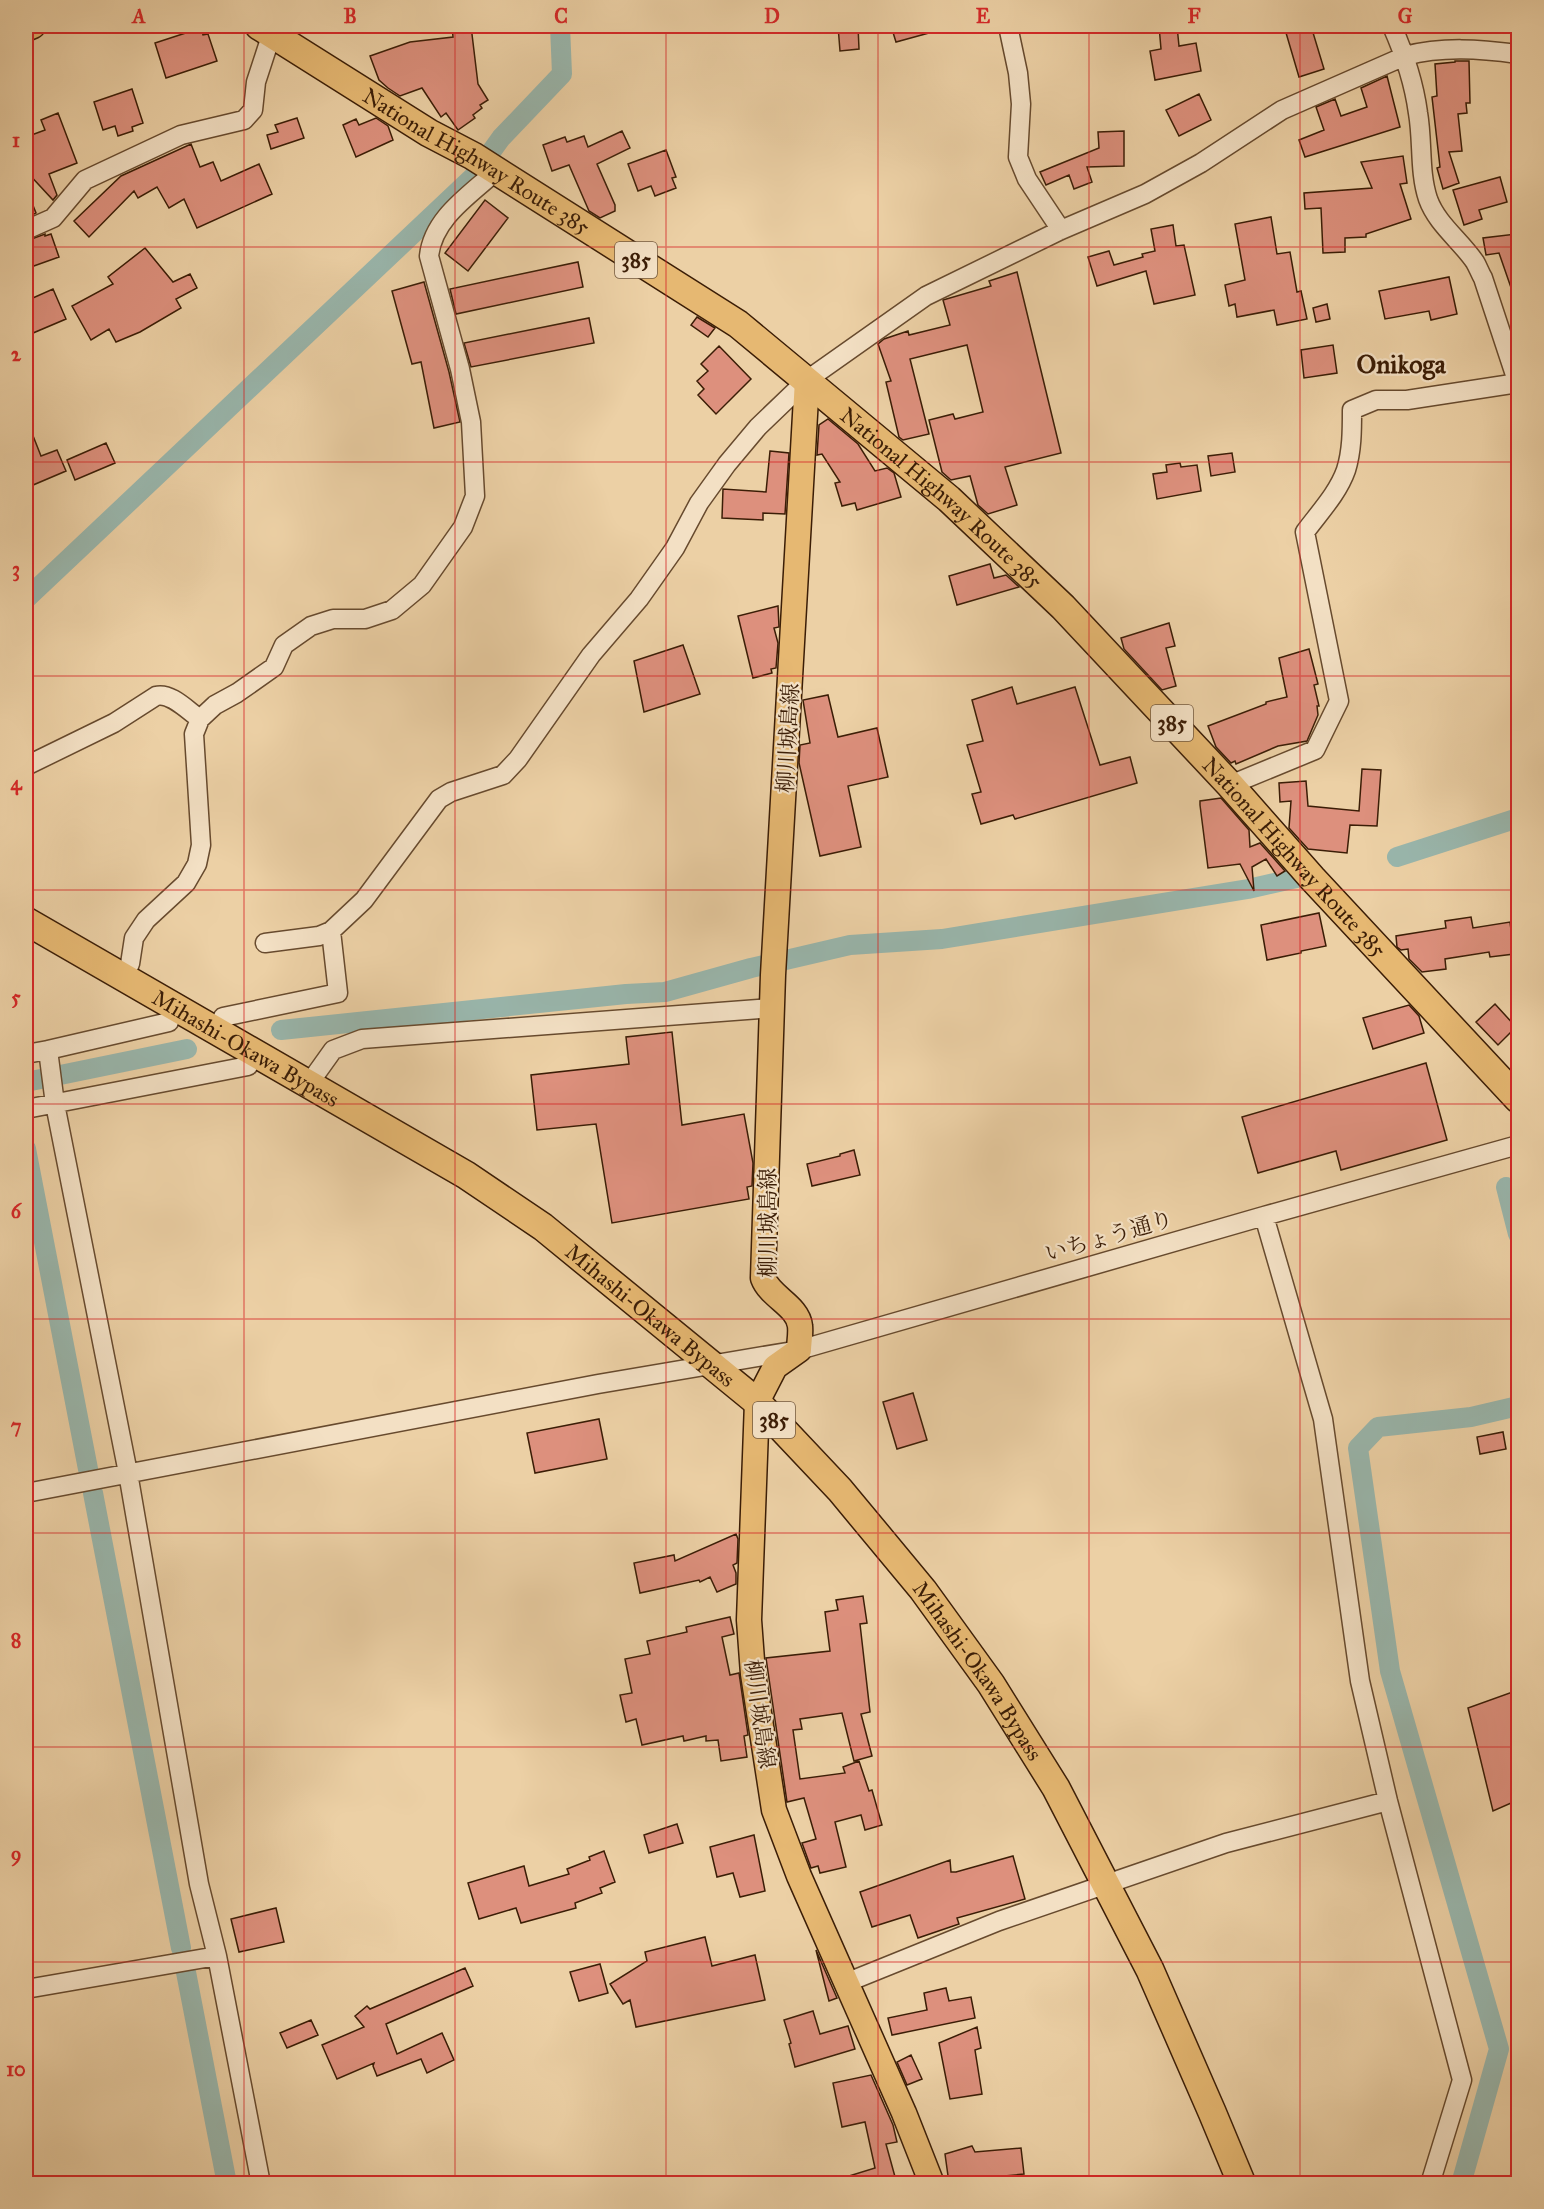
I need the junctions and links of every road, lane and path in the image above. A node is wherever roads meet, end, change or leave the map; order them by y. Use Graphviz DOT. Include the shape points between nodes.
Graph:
graph roads {
  1 [pos="33,26"];
  2 [pos="1008,26"];
  3 [pos="1392,26"];
  4 [pos="26,29"];
  5 [pos="265,29"];
  6 [pos="1518,54"];
  7 [pos="1405,56"];
  8 [pos="496,171"];
  9 [pos="26,230"];
  10 [pos="1061,230"];
  11 [pos="803,376"];
  12 [pos="1518,383"];
  13 [pos="200,719"];
  14 [pos="26,766"];
  15 [pos="1230,785"];
  16 [pos="26,921"];
  17 [pos="331,931"];
  18 [pos="265,943"];
  19 [pos="130,964"];
  20 [pos="772,1008"];
  21 [pos="223,1017"];
  22 [pos="169,1022"];
  23 [pos="48,1050"];
  24 [pos="26,1054"];
  25 [pos="248,1066"];
  26 [pos="308,1084"];
  27 [pos="1518,1099"];
  28 [pos="55,1104"];
  29 [pos="26,1109"];
  30 [pos="1518,1145"];
  31 [pos="1264,1216"];
  32 [pos="799,1350"];
  33 [pos="712,1365"];
  34 [pos="758,1402"];
  35 [pos="128,1473"];
  36 [pos="26,1493"];
  37 [pos="1388,1801"];
  38 [pos="1106,1885"];
  39 [pos="216,1956"];
  40 [pos="848,1982"];
  41 [pos="26,1989"];
  42 [pos="261,2184"];
  43 [pos="932,2184"];
  44 [pos="1242,2184"];
  45 [pos="1430,2184"];
  1 -- 4 [label="main road"];
  2 -- 10 [label="street" via="1021,104 1018,158 1027,179"];
  3 -- 7 [label="street"];
  5 -- 8 [label="highway, National Highway Route 385 / 385"];
  5 -- 9 [label="street" via="253,110 244,120 181,135 85,180 53,218"];
  6 -- 7 [label="street" via="1448,49"];
  7 -- 10 [label="street" via="1282,110 1145,194"];
  7 -- 12 [label="street" via="1418,111 1422,178 1429,202 1483,278"];
  8 -- 11 [label="highway, National Highway Route 385 / 385" via="738,324"];
  8 -- 13 [label="street" via="437,229 429,256 471,422 475,496 463,527 422,585 392,610 365,619 333,618 311,626 284,645 274,667"];
  10 -- 11 [label="street" via="926,296"];
  11 -- 15 [label="highway, National Highway Route 385 / 385" via="950,498 1047,591"];
  11 -- 17 [label="street" via="727,464 639,599 591,655 518,759 502,775 439,799 364,900"];
  11 -- 20 [label="main road, 柳川城島線"];
  12 -- 15 [label="street" via="1407,400 1376,400 1352,410 1346,471 1305,532 1339,701 1315,750"];
  13 -- 14 [label="street" via="163,694"];
  13 -- 19 [label="street" via="194,734 201,845 197,864 186,883 146,920 134,938"];
  15 -- 27 [label="highway, National Highway Route 385 / 385"];
  16 -- 26 [label="highway, Mihashi-Okawa Bypass / 385"];
  17 -- 18 [label="street"];
  17 -- 21 [label="street" via="338,993"];
  20 -- 26 [label="street" via="362,1039 333,1050"];
  20 -- 32 [label="main road, 柳川城島線" via="763,1278 767,1288 796,1315 800,1325"];
  22 -- 23 [label="street"];
  23 -- 24 [label="street"];
  23 -- 28 [label="street"];
  25 -- 28 [label="street"];
  26 -- 33 [label="highway, Mihashi-Okawa Bypass / 385" via="466,1174 533,1220"];
  28 -- 29 [label="street"];
  28 -- 35 [label="street"];
  30 -- 31 [label="street, いちょう通り"];
  31 -- 32 [label="street, いちょう通り"];
  31 -- 37 [label="street" via="1323,1419 1360,1681"];
  32 -- 33 [label="street, いちょう通り"];
  32 -- 34 [label="main road, 柳川城島線" via="775,1367"];
  33 -- 34 [label="highway, Mihashi-Okawa Bypass / 385"];
  33 -- 35 [label="street, いちょう通り"];
  34 -- 38 [label="highway, Mihashi-Okawa Bypass / 385" via="848,1499 923,1590 991,1684 1056,1788"];
  34 -- 40 [label="main road, 柳川城島線" via="749,1620 753,1674 774,1810 799,1876"];
  35 -- 36 [label="street, いちょう通り"];
  35 -- 39 [label="street" via="197,1873"];
  37 -- 38 [label="street" via="1226,1843"];
  37 -- 45 [label="street" via="1462,2080"];
  38 -- 40 [label="street" via="999,1921"];
  38 -- 44 [label="highway, Mihashi-Okawa Bypass / 385" via="1150,1970"];
  39 -- 41 [label="street"];
  39 -- 42 [label="street"];
  40 -- 43 [label="main road, 柳川城島線"];
}
